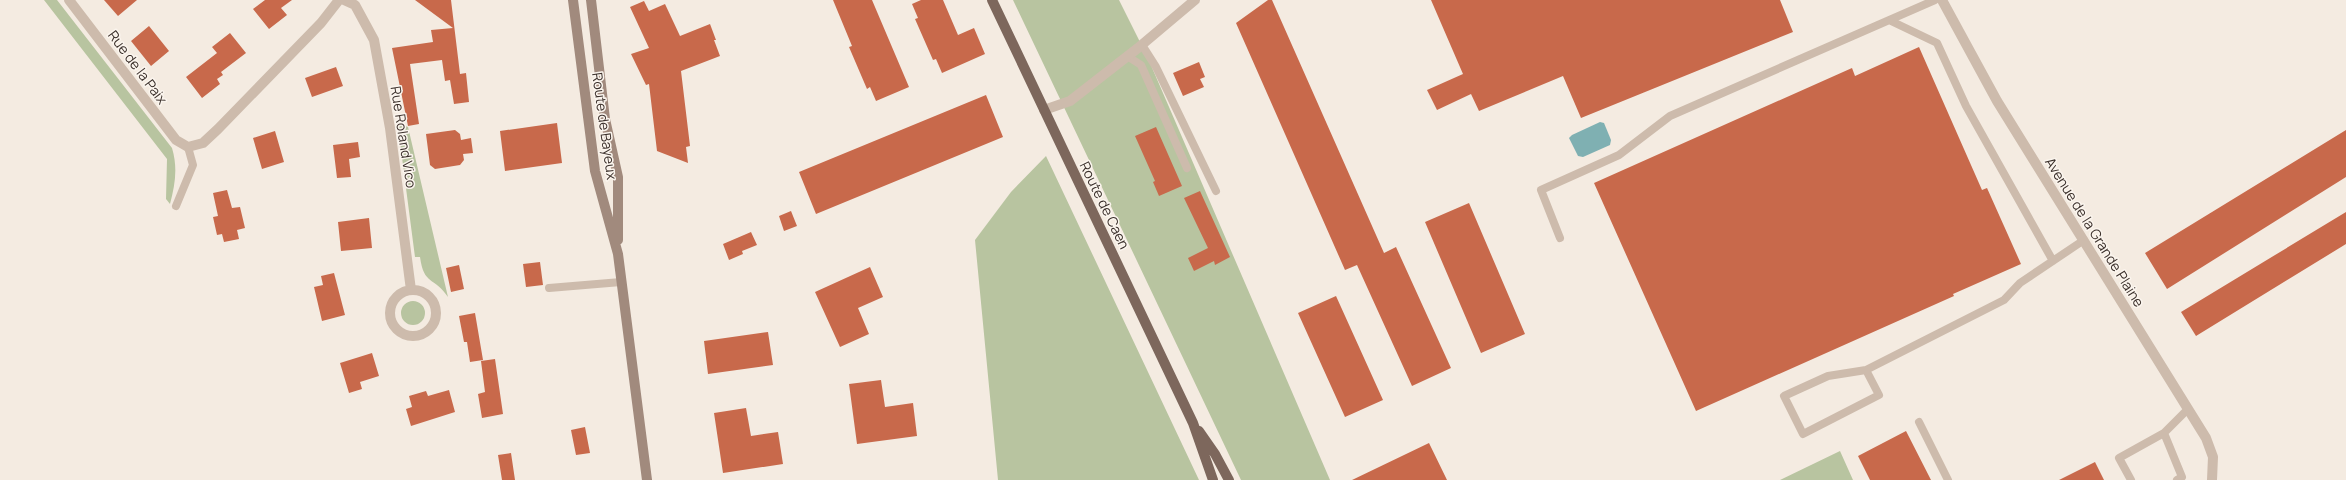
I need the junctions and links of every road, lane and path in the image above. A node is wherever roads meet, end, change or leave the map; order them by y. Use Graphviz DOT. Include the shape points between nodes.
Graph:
graph roads {
  1 [pos="69,0"];
  2 [pos="339,0"];
  3 [pos="344,0"];
  4 [pos="574,0"];
  5 [pos="591,0"];
  6 [pos="992,0"];
  7 [pos="1195,0"];
  8 [pos="1935,0"];
  9 [pos="1942,0"];
  10 [pos="1891,21"];
  11 [pos="1142,45"];
  12 [pos="1128,56"];
  13 [pos="1044,110"];
  14 [pos="188,147"];
  15 [pos="1187,168"];
  16 [pos="1216,191"];
  17 [pos="176,206"];
  18 [pos="1560,238"];
  19 [pos="2084,240"];
  20 [pos="618,254"];
  21 [pos="2053,261"];
  22 [pos="622,282"];
  23 [pos="550,288"];
  24 [pos="411,290"];
  25 [pos="1866,370"];
  26 [pos="2188,409"];
  27 [pos="1919,422"];
  28 [pos="1194,423"];
  29 [pos="2164,433"];
  30 [pos="647,480"];
  31 [pos="1213,480"];
  32 [pos="1229,480"];
  33 [pos="1948,480"];
  34 [pos="2131,480"];
  35 [pos="2176,480"];
  36 [pos="2212,480"];
  1 -- 14 [label="street, Rue de la Paix" via="176,140"];
  2 -- 14 [label="street" via="321,23 218,129 203,143"];
  3 -- 24 [label="street, Rue Roland Vico" via="355,5 374,40 390,128"];
  4 -- 20 [label="main road, Route de Bayeux" via="595,171"];
  5 -- 20 [label="main road, Route de Bayeux" via="605,119 618,177"];
  6 -- 13 [label="main road, Route de Caen"];
  7 -- 11 [label="street"];
  8 -- 10 [label="lane"];
  9 -- 19 [label="street, Avenue de la Grande Plaine" via="1997,101"];
  10 -- 18 [label="lane" via="1670,116 1619,155 1541,190"];
  10 -- 21 [label="lane" via="1937,43 1966,106"];
  11 -- 12 [label="street"];
  11 -- 16 [label="lane" via="1156,67"];
  12 -- 13 [label="street" via="1070,101"];
  12 -- 15 [label="lane" via="1142,65"];
  13 -- 28 [label="main road, Route de Caen"];
  14 -- 17 [label="lane" via="192,165"];
  19 -- 21 [label="lane"];
  19 -- 26 [label="street, Avenue de la Grande Plaine"];
  20 -- 22 [label="main road, Route de Bayeux"];
  21 -- 25 [label="lane" via="2020,283 2004,300"];
  22 -- 23 [label="lane"];
  22 -- 30 [label="main road, Route de Bayeux"];
  24 -- 24 [label="street" via="401,293 393,301 390,317 396,330 403,335 418,336 431,328 435,321 435,306 426,294"];
  25 -- 25 [label="lane" via="1828,376 1784,396 1803,434 1879,395"];
  26 -- 29 [label="lane"];
  26 -- 36 [label="street, Avenue de la Grande Plaine" via="2206,438 2213,457"];
  27 -- 33 [label="lane"];
  28 -- 31 [label="main road, Route de Caen"];
  28 -- 32 [label="main road, Route de Caen"];
  29 -- 34 [label="lane" via="2120,458"];
  29 -- 35 [label="lane" via="2182,477"];
}
